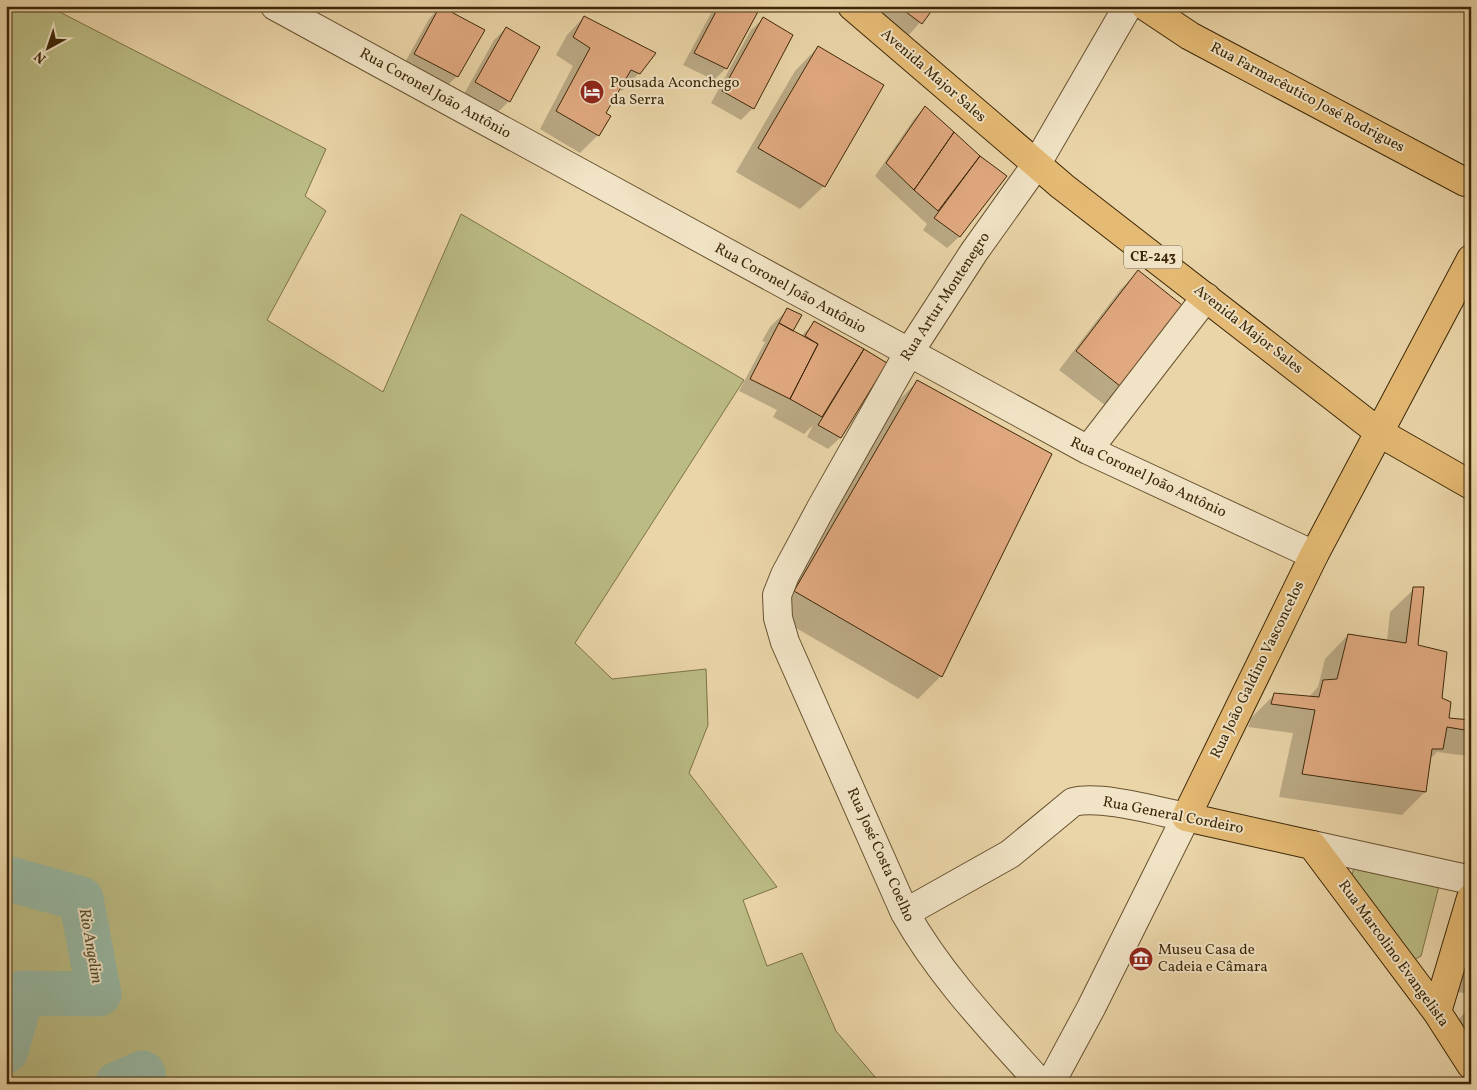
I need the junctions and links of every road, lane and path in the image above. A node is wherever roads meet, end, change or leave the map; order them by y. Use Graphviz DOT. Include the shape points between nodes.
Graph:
graph roads {
  1 [pos="275,6"];
  2 [pos="852,6"];
  3 [pos="1128,6"];
  4 [pos="1159,10"];
  5 [pos="1036,165"];
  6 [pos="1471,171"];
  7 [pos="1471,183"];
  8 [pos="1468,272"];
  9 [pos="1206,297"];
  10 [pos="908,354"];
  11 [pos="1380,433"];
  12 [pos="1088,450"];
  13 [pos="1471,485"];
  14 [pos="1314,555"];
  15 [pos="777,595"];
  16 [pos="1186,817"];
  17 [pos="1312,845"];
  18 [pos="1471,880"];
  19 [pos="1471,898"];
  20 [pos="905,913"];
  21 [pos="1437,1012"];
  22 [pos="1471,1065"];
  23 [pos="1041,1084"];
  24 [pos="1050,1084"];
  1 -- 10 [label="street, Rua Coronel João Antônio"];
  2 -- 5 [label="main road, Avenida Major Sales / CE-243"];
  3 -- 5 [label="street, Rua Artur Montenegro"];
  4 -- 6 [label="main road, Rua Farmacêutico José Rodrigues"];
  4 -- 7 [label="main road, Rua Farmacêutico José Rodrigues" via="1190,36"];
  5 -- 9 [label="main road, Avenida Major Sales / CE-243"];
  5 -- 10 [label="street, Rua Artur Montenegro" via="974,252"];
  8 -- 11 [label="main road, Rua João Galdino Vasconcelos"];
  9 -- 11 [label="main road, Avenida Major Sales / CE-243"];
  9 -- 12 [label="street"];
  10 -- 12 [label="street, Rua Coronel João Antônio"];
  10 -- 15 [label="street, Rua Artur Montenegro" via="821,508"];
  11 -- 13 [label="main road, Avenida Major Sales / CE-243"];
  11 -- 14 [label="main road, Rua João Galdino Vasconcelos"];
  12 -- 14 [label="street, Rua Coronel João Antônio"];
  14 -- 16 [label="main road, Rua João Galdino Vasconcelos"];
  15 -- 20 [label="street, Rua José Costa Coelho" via="778,618 785,642"];
  16 -- 17 [label="main road, Rua General Cordeiro"];
  16 -- 20 [label="street, Rua General Cordeiro" via="1101,801 1085,799 1073,802 1010,854"];
  16 -- 24 [label="street, Rua João Galdino Vasconcelos"];
  17 -- 18 [label="street, Rua General Cordeiro"];
  17 -- 21 [label="main road, Rua Marcolino Evangelista"];
  19 -- 21 [label="main road"];
  20 -- 23 [label="street, Rua José Costa Coelho" via="944,974"];
  21 -- 22 [label="main road, Rua Marcolino Evangelista"];
}
